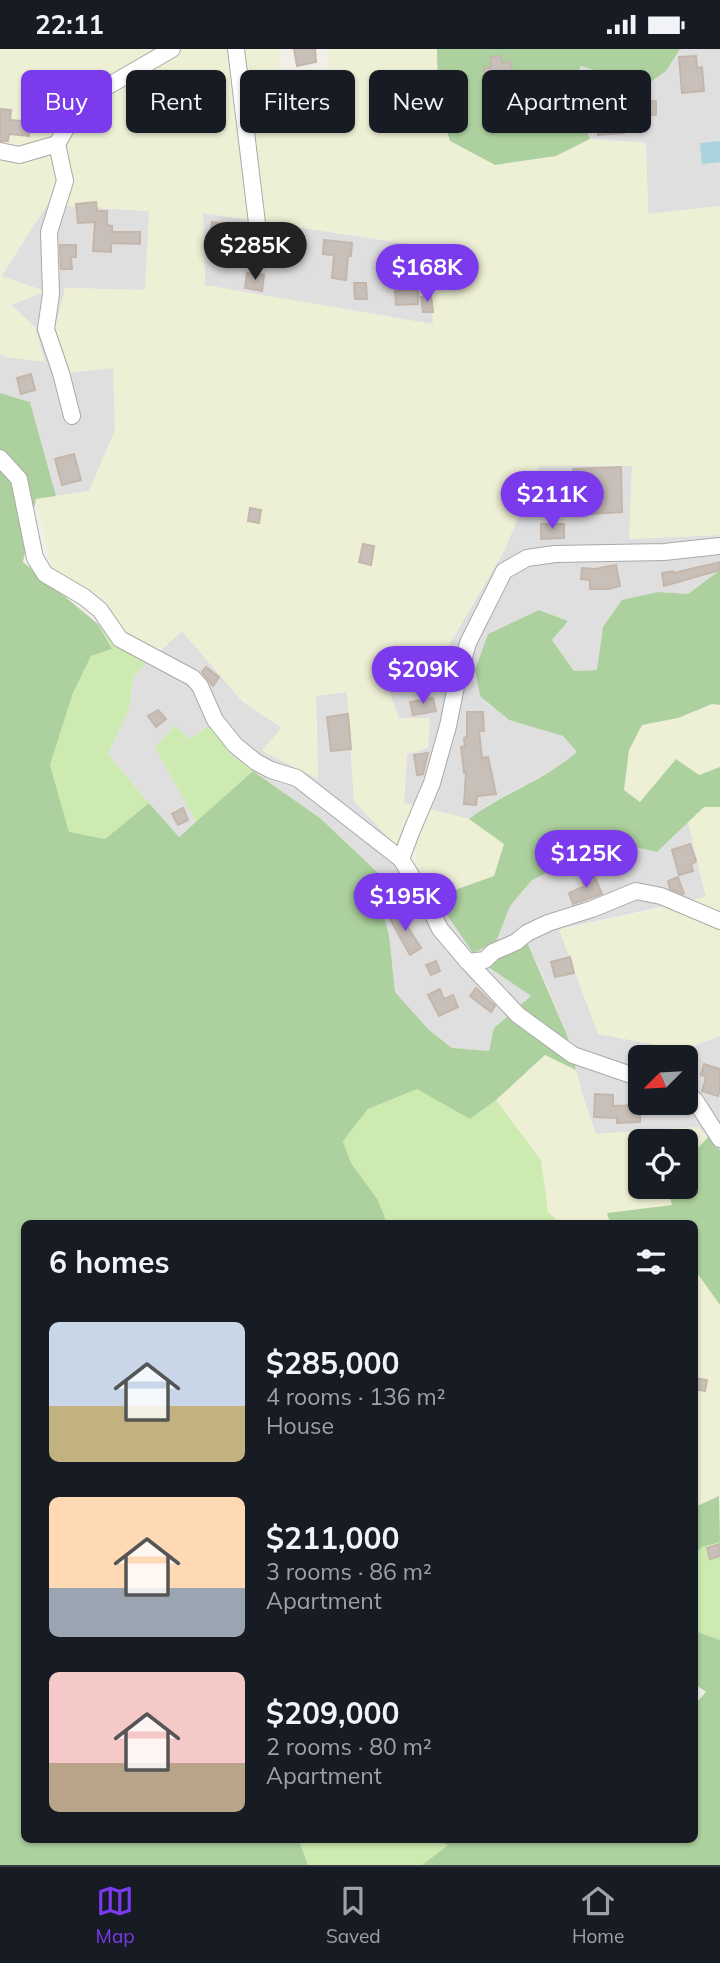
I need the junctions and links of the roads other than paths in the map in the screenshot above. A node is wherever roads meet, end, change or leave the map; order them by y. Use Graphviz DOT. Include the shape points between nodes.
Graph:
graph roads {
  1 [pos="172,49"];
  2 [pos="236,49"];
  3 [pos="57,144"];
  4 [pos="0,152"];
  5 [pos="257,223"];
  6 [pos="72,416"];
  7 [pos="0,458"];
  8 [pos="720,546"];
  9 [pos="401,859"];
  10 [pos="720,921"];
  11 [pos="468,962"];
  12 [pos="628,1074"];
  13 [pos="698,1105"];
  14 [pos="720,1139"];
  1 -- 3 [label="street" via="96,93"];
  2 -- 5 [label="street"];
  3 -- 4 [label="street" via="19,155"];
  3 -- 6 [label="street" via="65,181 49,232 51,294 46,329"];
  7 -- 9 [label="street" via="19,479 35,558 45,574 100,610 120,639 193,678 225,734 256,762 298,778"];
  8 -- 9 [label="street" via="555,554 527,558 504,571 468,643 432,783"];
  9 -- 11 [label="street" via="440,929"];
  10 -- 11 [label="street" via="661,896 636,891 537,928 485,960"];
  11 -- 12 [label="street" via="517,1015 573,1055"];
  13 -- 14 [label="street"];
}
